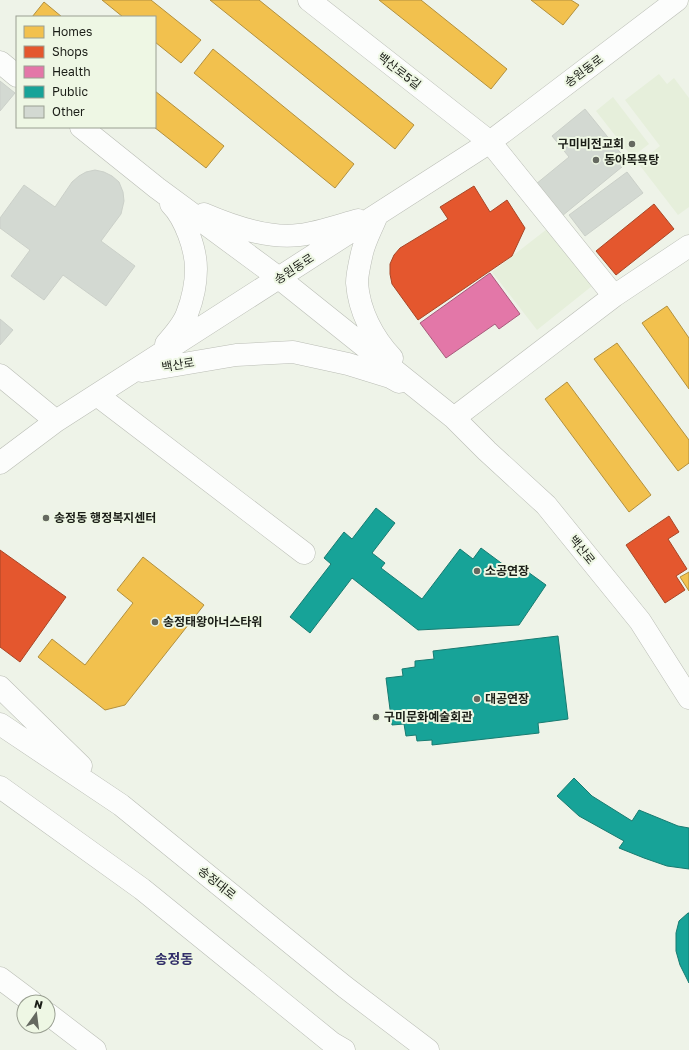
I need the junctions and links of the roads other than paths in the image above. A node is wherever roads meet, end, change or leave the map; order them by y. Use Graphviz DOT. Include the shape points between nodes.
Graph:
graph roads {
  1 [pos="309,0"];
  2 [pos="676,0"];
  3 [pos="0,62"];
  4 [pos="16,75"];
  5 [pos="82,128"];
  6 [pos="490,142"];
  7 [pos="157,188"];
  8 [pos="377,216"];
  9 [pos="689,246"];
  10 [pos="279,278"];
  11 [pos="614,296"];
  12 [pos="132,372"];
  13 [pos="0,375"];
  14 [pos="97,395"];
  15 [pos="432,400"];
  16 [pos="454,418"];
  17 [pos="56,421"];
  18 [pos="2,463"];
  19 [pos="304,553"];
  20 [pos="0,687"];
  21 [pos="689,698"];
  22 [pos="0,724"];
  23 [pos="0,787"];
  24 [pos="121,805"];
  25 [pos="0,978"];
  26 [pos="21,994"];
  27 [pos="56,1020"];
  28 [pos="334,1048"];
  29 [pos="95,1050"];
  30 [pos="428,1050"];
  1 -- 6 [label="street, 백산로5길"];
  2 -- 6 [label="street, 송원동로"];
  3 -- 4 [label="street"];
  5 -- 7 [label="street, 백산로"];
  6 -- 8 [label="street, 송원동로"];
  6 -- 11 [label="street"];
  7 -- 8 [label="street, 백산로" via="198,212 268,234 298,235"];
  7 -- 10 [label="street, 백산로"];
  7 -- 12 [label="street, 백산로" via="176,209 185,227 196,269 187,315 178,330 164,347"];
  8 -- 10 [label="street, 송원동로"];
  8 -- 15 [label="street, 백산로" via="362,252 357,282 360,302 368,325 384,349"];
  9 -- 11 [label="street"];
  10 -- 12 [label="street, 송원동로"];
  10 -- 15 [label="street, 백산로"];
  11 -- 16 [label="street"];
  12 -- 14 [label="street, 송원동로"];
  12 -- 15 [label="street, 백산로" via="236,355 293,352 348,364 390,377"];
  13 -- 17 [label="street"];
  14 -- 17 [label="street, 송원동로"];
  14 -- 19 [label="street"];
  15 -- 16 [label="street, 백산로"];
  16 -- 21 [label="street, 백산로" via="546,505 640,621"];
  17 -- 18 [label="street, 송원동로"];
  20 -- 24 [label="street"];
  22 -- 24 [label="street, 송정대로"];
  23 -- 28 [label="street" via="142,889"];
  24 -- 30 [label="street, 송정대로" via="345,987"];
  25 -- 26 [label="street"];
  27 -- 29 [label="street"];
}
